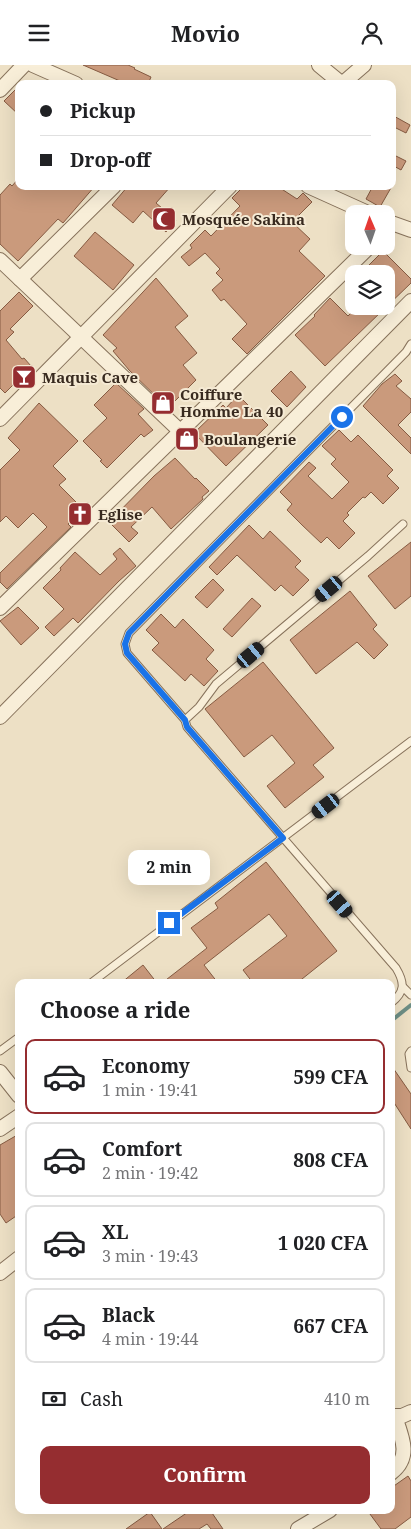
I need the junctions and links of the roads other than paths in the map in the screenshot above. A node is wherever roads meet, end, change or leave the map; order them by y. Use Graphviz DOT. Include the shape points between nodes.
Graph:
graph roads {
  1 [pos="24,65"];
  2 [pos="33,65"];
  3 [pos="319,65"];
  4 [pos="364,65"];
  5 [pos="67,80"];
  6 [pos="337,80"];
  7 [pos="347,80"];
  8 [pos="0,89"];
  9 [pos="110,190"];
  10 [pos="226,190"];
  11 [pos="317,190"];
  12 [pos="350,205"];
  13 [pos="395,226"];
  14 [pos="411,230"];
  15 [pos="361,255"];
  16 [pos="0,260"];
  17 [pos="20,279"];
  18 [pos="411,301"];
  19 [pos="81,337"];
  20 [pos="411,345"];
  21 [pos="0,419"];
  22 [pos="180,431"];
  23 [pos="403,524"];
  24 [pos="0,608"];
  25 [pos="0,717"];
  26 [pos="185,720"];
  27 [pos="411,741"];
  28 [pos="283,838"];
  29 [pos="96,979"];
  30 [pos="403,987"];
  31 [pos="411,995"];
  32 [pos="395,1000"];
  33 [pos="15,1040"];
  34 [pos="0,1051"];
  35 [pos="411,1051"];
  36 [pos="411,1068"];
  37 [pos="0,1072"];
  38 [pos="15,1091"];
  39 [pos="15,1119"];
  40 [pos="0,1129"];
  41 [pos="15,1261"];
  42 [pos="0,1273"];
  43 [pos="411,1412"];
  44 [pos="395,1417"];
  45 [pos="395,1422"];
  46 [pos="408,1461"];
  47 [pos="395,1471"];
  48 [pos="323,1514"];
  49 [pos="298,1529"];
  1 -- 8 [label="street"];
  2 -- 5 [label="street"];
  3 -- 6 [label="street"];
  4 -- 7 [label="street"];
  9 -- 17 [label="street"];
  10 -- 19 [label="street"];
  11 -- 12 [label="street"];
  13 -- 14 [label="street"];
  15 -- 22 [label="street"];
  16 -- 17 [label="street"];
  17 -- 19 [label="street"];
  18 -- 25 [label="street"];
  19 -- 21 [label="street"];
  19 -- 22 [label="street"];
  20 -- 26 [label="lane" via="129,633 125,644 127,653"];
  22 -- 24 [label="street"];
  23 -- 26 [label="lane" via="216,684"];
  26 -- 28 [label="lane" via="187,727"];
  27 -- 28 [label="lane"];
  28 -- 29 [label="lane"];
  28 -- 30 [label="lane" via="396,968"];
  30 -- 31 [label="lane"];
  30 -- 32 [label="lane"];
  33 -- 34 [label="lane"];
  35 -- 36 [label="lane"];
  37 -- 38 [label="street"];
  39 -- 40 [label="street"];
  41 -- 42 [label="street"];
  43 -- 44 [label="street"];
  45 -- 46 [label="street"];
  46 -- 47 [label="street"];
  48 -- 49 [label="street"];
}
